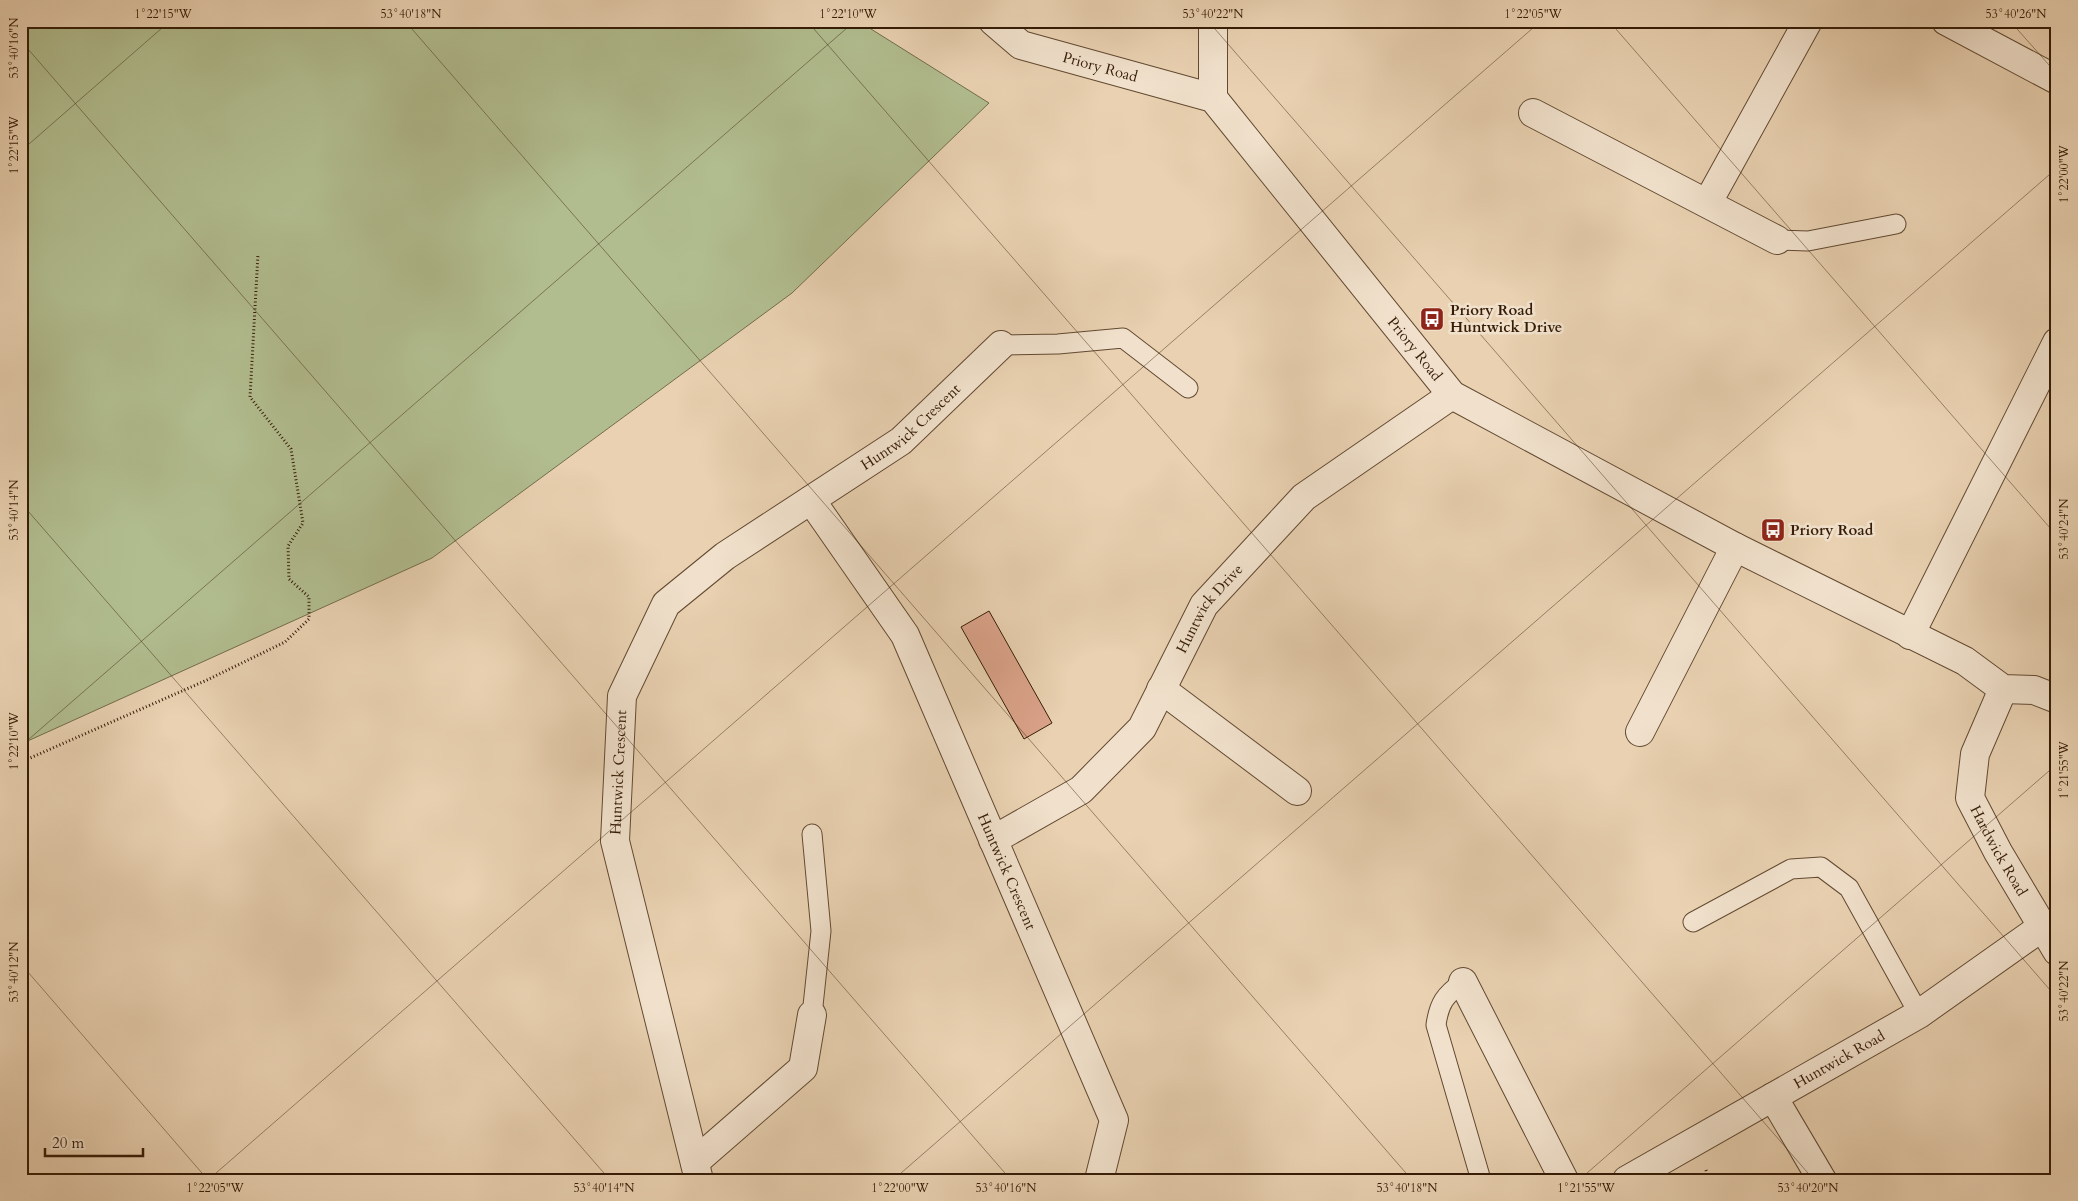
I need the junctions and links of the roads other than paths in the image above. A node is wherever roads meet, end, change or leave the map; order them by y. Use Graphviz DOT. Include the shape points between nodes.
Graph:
graph roads {
  1 [pos="993,21"];
  2 [pos="1213,21"];
  3 [pos="1808,21"];
  4 [pos="1946,21"];
  5 [pos="2057,80"];
  6 [pos="1213,98"];
  7 [pos="1533,113"];
  8 [pos="1708,202"];
  9 [pos="1896,224"];
  10 [pos="1777,240"];
  11 [pos="2057,342"];
  12 [pos="1001,344"];
  13 [pos="1188,388"];
  14 [pos="1452,395"];
  15 [pos="811,500"];
  16 [pos="1735,547"];
  17 [pos="1910,635"];
  18 [pos="1161,689"];
  19 [pos="2003,689"];
  20 [pos="2057,699"];
  21 [pos="1640,732"];
  22 [pos="1297,791"];
  23 [pos="812,834"];
  24 [pos="993,840"];
  25 [pos="1693,922"];
  26 [pos="2042,926"];
  27 [pos="2057,951"];
  28 [pos="1463,982"];
  29 [pos="1919,1014"];
  30 [pos="812,1015"];
  31 [pos="1773,1097"];
  32 [pos="697,1171"];
  33 [pos="1099,1180"];
  34 [pos="1481,1180"];
  35 [pos="1564,1180"];
  36 [pos="1627,1180"];
  37 [pos="1822,1180"];
  1 -- 6 [label="street, Priory Road" via="1021,45"];
  2 -- 6 [label="street"];
  3 -- 8 [label="street"];
  4 -- 5 [label="street"];
  6 -- 14 [label="street, Priory Road"];
  7 -- 8 [label="street"];
  8 -- 10 [label="street"];
  9 -- 10 [label="lane" via="1808,241"];
  11 -- 17 [label="street"];
  12 -- 13 [label="lane" via="1058,344 1123,338"];
  12 -- 15 [label="street, Huntwick Crescent" via="901,440"];
  14 -- 16 [label="street, Priory Road"];
  14 -- 18 [label="street, Huntwick Drive" via="1304,497 1204,605"];
  15 -- 24 [label="street, Huntwick Crescent" via="905,635"];
  15 -- 32 [label="street, Huntwick Crescent" via="725,556 666,604 622,696 615,841"];
  16 -- 17 [label="street, Priory Road"];
  16 -- 21 [label="street"];
  17 -- 19 [label="street, Priory Road" via="1965,661"];
  18 -- 22 [label="street"];
  18 -- 24 [label="street, Huntwick Drive" via="1142,728 1080,790"];
  19 -- 20 [label="street" via="2034,690"];
  19 -- 26 [label="street, Hardwick Road" via="1975,754 1970,798"];
  23 -- 30 [label="lane" via="821,931"];
  24 -- 33 [label="street, Huntwick Crescent" via="1114,1120"];
  25 -- 29 [label="lane" via="1791,869 1821,868 1849,888"];
  26 -- 27 [label="street, Hardwick Road"];
  26 -- 29 [label="street, Huntwick Road"];
  28 -- 34 [label="lane" via="1450,991 1438,1007 1436,1025"];
  28 -- 35 [label="street"];
  29 -- 31 [label="street, Huntwick Road"];
  30 -- 32 [label="street" via="803,1068"];
  31 -- 36 [label="street, Huntwick Road"];
  31 -- 37 [label="street"];
}
